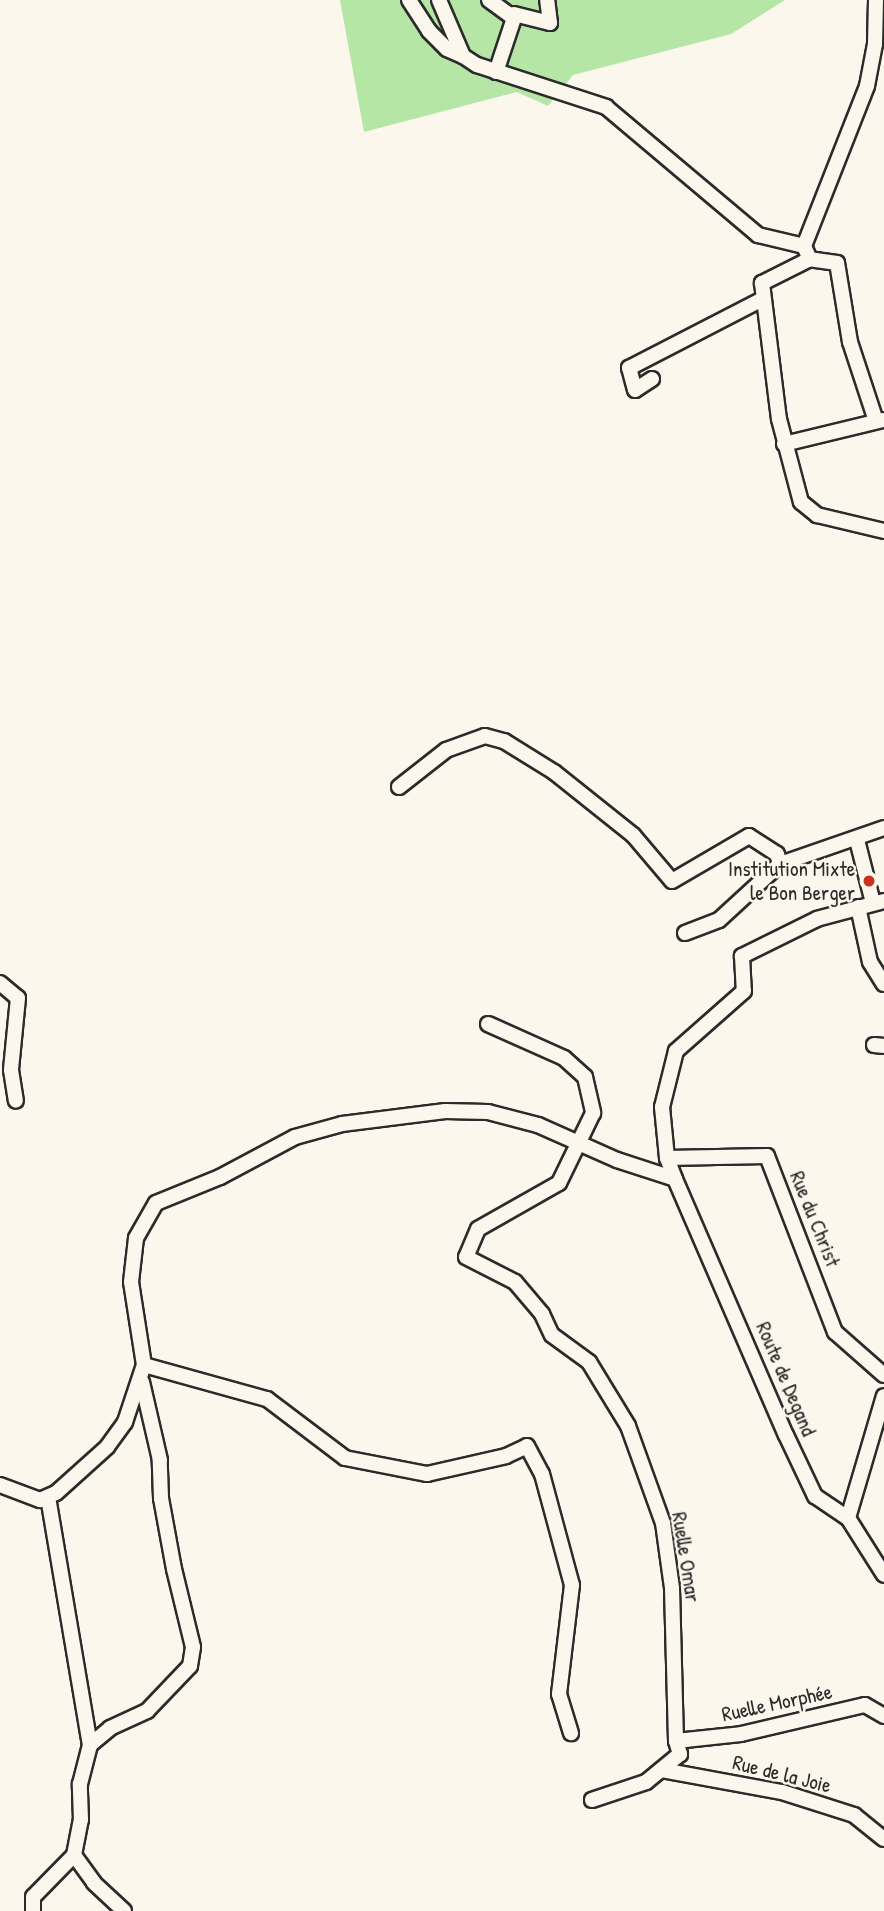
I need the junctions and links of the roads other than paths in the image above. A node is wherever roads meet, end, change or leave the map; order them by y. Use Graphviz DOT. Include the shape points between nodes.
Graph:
graph roads {
  1 [pos="409,0"];
  2 [pos="439,0"];
  3 [pos="489,0"];
  4 [pos="547,0"];
  5 [pos="877,0"];
  6 [pos="514,15"];
  7 [pos="463,56"];
  8 [pos="496,72"];
  9 [pos="807,253"];
  10 [pos="761,300"];
  11 [pos="652,379"];
  12 [pos="880,420"];
  13 [pos="784,444"];
  14 [pos="884,531"];
  15 [pos="399,787"];
  16 [pos="884,828"];
  17 [pos="857,840"];
  18 [pos="780,864"];
  19 [pos="872,904"];
  20 [pos="685,933"];
  21 [pos="0,983"];
  22 [pos="884,984"];
  23 [pos="488,1024"];
  24 [pos="16,1101"];
  25 [pos="581,1144"];
  26 [pos="667,1158"];
  27 [pos="675,1180"];
  28 [pos="144,1365"];
  29 [pos="884,1375"];
  30 [pos="142,1382"];
  31 [pos="884,1396"];
  32 [pos="0,1485"];
  33 [pos="48,1497"];
  34 [pos="848,1518"];
  35 [pos="884,1576"];
  36 [pos="884,1716"];
  37 [pos="571,1733"];
  38 [pos="676,1741"];
  39 [pos="90,1745"];
  40 [pos="662,1770"];
  41 [pos="592,1800"];
  42 [pos="884,1839"];
  43 [pos="74,1855"];
  44 [pos="33,1911"];
  45 [pos="124,1911"];
  1 -- 7 [label="street" via="429,31 447,49"];
  2 -- 7 [label="street"];
  3 -- 6 [label="street"];
  4 -- 6 [label="street" via="552,14 547,24 521,13"];
  5 -- 9 [label="street" via="867,86"];
  6 -- 8 [label="street"];
  7 -- 8 [label="street"];
  8 -- 9 [label="street" via="606,107 758,235"];
  9 -- 10 [label="street" via="762,284"];
  9 -- 12 [label="street" via="837,263 850,342"];
  10 -- 11 [label="street" via="629,368 635,390"];
  10 -- 13 [label="street"];
  12 -- 13 [label="street"];
  13 -- 14 [label="street" via="808,511"];
  15 -- 18 [label="street" via="446,750 485,736 504,741 554,772 633,835 672,881 748,835 778,854"];
  16 -- 17 [label="street"];
  17 -- 18 [label="street"];
  17 -- 19 [label="street"];
  18 -- 20 [label="street" via="719,920"];
  19 -- 22 [label="street" via="870,962"];
  19 -- 26 [label="street, Route de Degand" via="817,919 742,956 744,991 676,1051 662,1107"];
  21 -- 24 [label="street" via="18,999 11,1070"];
  23 -- 25 [label="street" via="564,1058 585,1077 593,1113"];
  25 -- 27 [label="street"];
  25 -- 28 [label="street" via="538,1125 488,1112 445,1111 342,1124 295,1137 220,1177 156,1203 136,1238 131,1282"];
  25 -- 38 [label="street, Ruelle Omar" via="559,1183 478,1229 466,1256 515,1282 542,1314 552,1335 589,1363 628,1426 663,1523 677,1666"];
  26 -- 27 [label="street, Route de Degand"];
  26 -- 29 [label="street, Rue du Christ" via="767,1156 835,1332"];
  27 -- 34 [label="street, Route de Degand" via="815,1496"];
  28 -- 30 [label="street"];
  28 -- 37 [label="street" via="267,1399 345,1458 427,1474 506,1456 527,1446 542,1474 572,1585 559,1694"];
  30 -- 33 [label="street" via="125,1422 107,1447"];
  30 -- 39 [label="street" via="160,1460 161,1499 174,1569 193,1647 190,1666 169,1692"];
  31 -- 34 [label="street"];
  32 -- 33 [label="street" via="40,1500"];
  33 -- 39 [label="street"];
  34 -- 35 [label="street, Route de Degand"];
  36 -- 38 [label="street, Ruelle Morphée" via="864,1705 741,1734"];
  38 -- 40 [label="street, Ruelle Omar" via="680,1754"];
  39 -- 43 [label="street" via="80,1784 81,1819"];
  40 -- 41 [label="street" via="646,1782"];
  40 -- 42 [label="street, Rue de la Joie" via="806,1799 854,1815"];
  43 -- 44 [label="street" via="33,1897"];
  43 -- 45 [label="street"];
}
